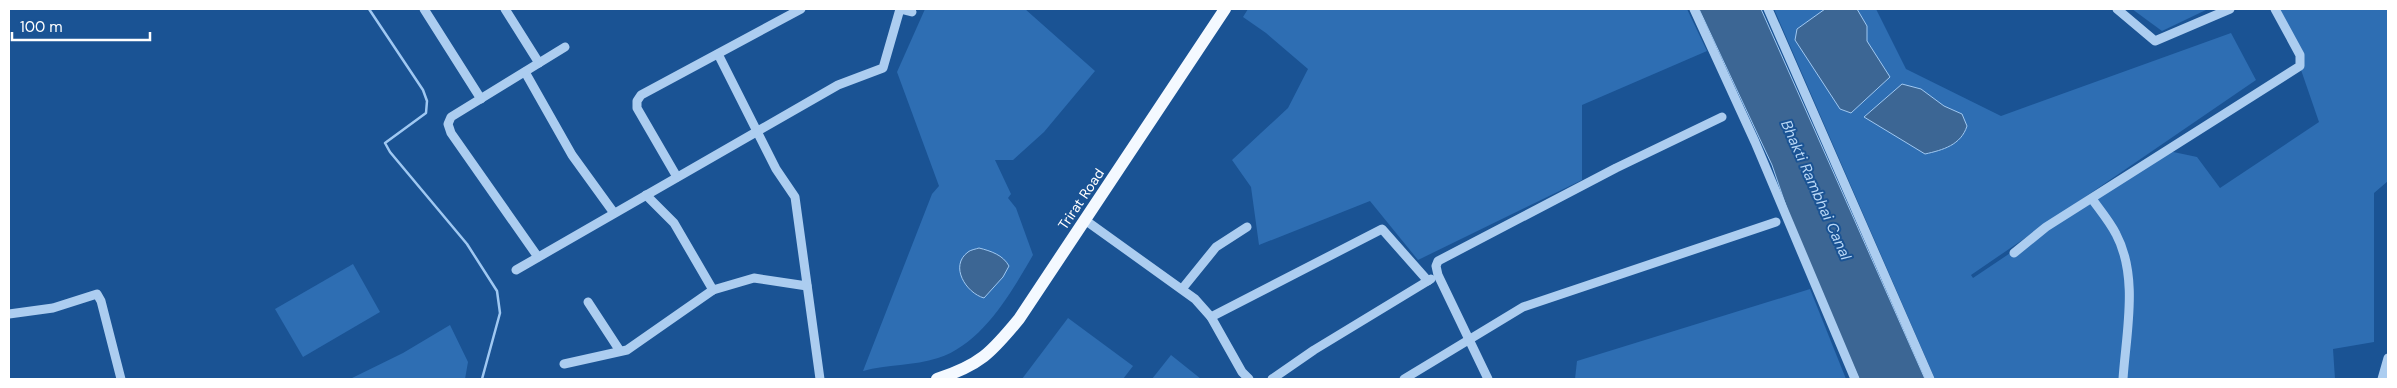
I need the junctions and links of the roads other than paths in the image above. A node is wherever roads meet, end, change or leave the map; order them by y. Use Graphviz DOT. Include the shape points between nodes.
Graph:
graph roads {
  1 [pos="424,9"];
  2 [pos="505,9"];
  3 [pos="801,9"];
  4 [pos="900,9"];
  5 [pos="1225,9"];
  6 [pos="1694,9"];
  7 [pos="1768,9"];
  8 [pos="2117,9"];
  9 [pos="2230,9"];
  10 [pos="2275,9"];
  11 [pos="912,12"];
  12 [pos="565,47"];
  13 [pos="718,54"];
  14 [pos="539,63"];
  15 [pos="525,72"];
  16 [pos="481,99"];
  17 [pos="1722,116"];
  18 [pos="757,131"];
  19 [pos="677,177"];
  20 [pos="646,195"];
  21 [pos="2092,199"];
  22 [pos="614,214"];
  23 [pos="1085,220"];
  24 [pos="1776,222"];
  25 [pos="1247,226"];
  26 [pos="2014,253"];
  27 [pos="538,257"];
  28 [pos="516,270"];
  29 [pos="1438,275"];
  30 [pos="1428,281"];
  31 [pos="807,286"];
  32 [pos="1182,289"];
  33 [pos="713,290"];
  34 [pos="588,302"];
  35 [pos="9,314"];
  36 [pos="1211,317"];
  37 [pos="1470,339"];
  38 [pos="620,351"];
  39 [pos="2388,358"];
  40 [pos="564,364"];
  41 [pos="120,379"];
  42 [pos="820,379"];
  43 [pos="937,379"];
  44 [pos="1249,379"];
  45 [pos="1272,379"];
  46 [pos="1404,379"];
  47 [pos="1488,379"];
  48 [pos="1855,379"];
  49 [pos="1930,379"];
  50 [pos="2123,379"];
  51 [pos="2382,379"];
  1 -- 16 [label="street"];
  2 -- 14 [label="street"];
  3 -- 13 [label="street"];
  4 -- 11 [label="street"];
  4 -- 18 [label="street" via="883,68 838,85"];
  5 -- 23 [label="main road, Trirat Road"];
  6 -- 48 [label="street" via="1755,142"];
  7 -- 49 [label="street"];
  8 -- 9 [label="street" via="2156,41"];
  10 -- 21 [label="street" via="2300,55 2300,66"];
  12 -- 14 [label="street"];
  13 -- 18 [label="street"];
  13 -- 19 [label="street" via="641,95 637,101 637,108"];
  14 -- 15 [label="street"];
  15 -- 16 [label="street"];
  15 -- 22 [label="street" via="572,155"];
  16 -- 27 [label="street" via="451,117 448,124 451,133"];
  17 -- 29 [label="street" via="1446,256 1436,264"];
  18 -- 19 [label="street"];
  18 -- 31 [label="street" via="776,170 795,197"];
  19 -- 20 [label="street"];
  20 -- 22 [label="street"];
  20 -- 33 [label="street" via="674,223"];
  21 -- 26 [label="street" via="2046,227"];
  21 -- 50 [label="street" via="2116,234 2127,264 2129,296"];
  22 -- 27 [label="street"];
  23 -- 32 [label="street"];
  23 -- 43 [label="main road, Trirat Road" via="1020,319 992,351 964,370"];
  24 -- 37 [label="street" via="1523,307"];
  25 -- 32 [label="street" via="1216,247"];
  27 -- 28 [label="street"];
  29 -- 30 [label="street"];
  29 -- 37 [label="street"];
  30 -- 36 [label="street" via="1382,229"];
  30 -- 45 [label="street"];
  31 -- 33 [label="street" via="754,278"];
  31 -- 42 [label="street"];
  32 -- 36 [label="street"];
  33 -- 38 [label="street" via="627,350"];
  34 -- 38 [label="street"];
  35 -- 41 [label="street" via="53,308 97,294"];
  36 -- 44 [label="street"];
  37 -- 46 [label="street"];
  37 -- 47 [label="street"];
  38 -- 40 [label="street"];
  39 -- 51 [label="street"];
}
